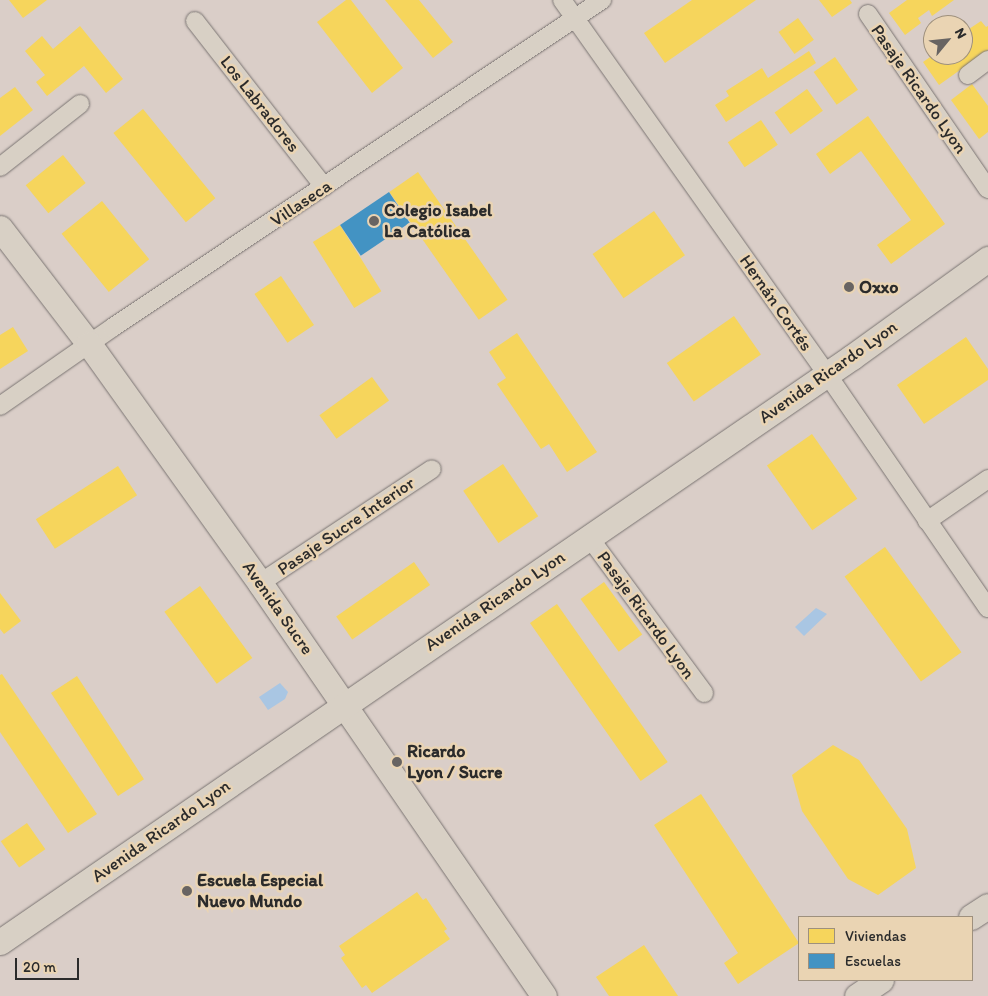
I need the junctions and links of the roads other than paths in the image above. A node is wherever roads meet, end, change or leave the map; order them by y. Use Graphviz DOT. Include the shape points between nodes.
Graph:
graph roads {
  1 [pos="562,0"];
  2 [pos="602,0"];
  3 [pos="868,14"];
  4 [pos="576,18"];
  5 [pos="195,21"];
  6 [pos="987,63"];
  7 [pos="968,75"];
  8 [pos="80,104"];
  9 [pos="0,167"];
  10 [pos="324,187"];
  11 [pos="988,189"];
  12 [pos="0,228"];
  13 [pos="988,259"];
  14 [pos="89,344"];
  15 [pos="827,374"];
  16 [pos="0,406"];
  17 [pos="432,469"];
  18 [pos="988,478"];
  19 [pos="927,521"];
  20 [pos="588,537"];
  21 [pos="260,583"];
  22 [pos="988,608"];
  23 [pos="704,693"];
  24 [pos="345,704"];
  25 [pos="988,906"];
  26 [pos="973,916"];
  27 [pos="0,942"];
  28 [pos="880,981"];
  29 [pos="544,996"];
  30 [pos="857,996"];
  1 -- 4 [label="street, Hernán Cortés"];
  2 -- 4 [label="street, Villaseca"];
  3 -- 11 [label="street, Pasaje Ricardo Lyon"];
  4 -- 10 [label="street, Villaseca"];
  4 -- 15 [label="street, Hernán Cortés"];
  5 -- 10 [label="street, Los Labradores"];
  6 -- 7 [label="street"];
  8 -- 9 [label="street"];
  10 -- 14 [label="street, Villaseca"];
  12 -- 14 [label="street, Avenida Sucre"];
  13 -- 15 [label="street, Avenida Ricardo Lyon"];
  14 -- 16 [label="street, Villaseca"];
  14 -- 21 [label="street, Avenida Sucre"];
  15 -- 19 [label="street, Hernán Cortés"];
  15 -- 20 [label="street, Avenida Ricardo Lyon"];
  17 -- 21 [label="street, Pasaje Sucre Interior"];
  18 -- 19 [label="street"];
  19 -- 22 [label="street, Hernán Cortés"];
  20 -- 23 [label="street, Pasaje Ricardo Lyon"];
  20 -- 24 [label="street, Avenida Ricardo Lyon"];
  21 -- 24 [label="street, Avenida Sucre"];
  24 -- 27 [label="street, Avenida Ricardo Lyon"];
  24 -- 29 [label="street, Avenida Sucre"];
  25 -- 26 [label="street"];
  28 -- 30 [label="street"];
}
